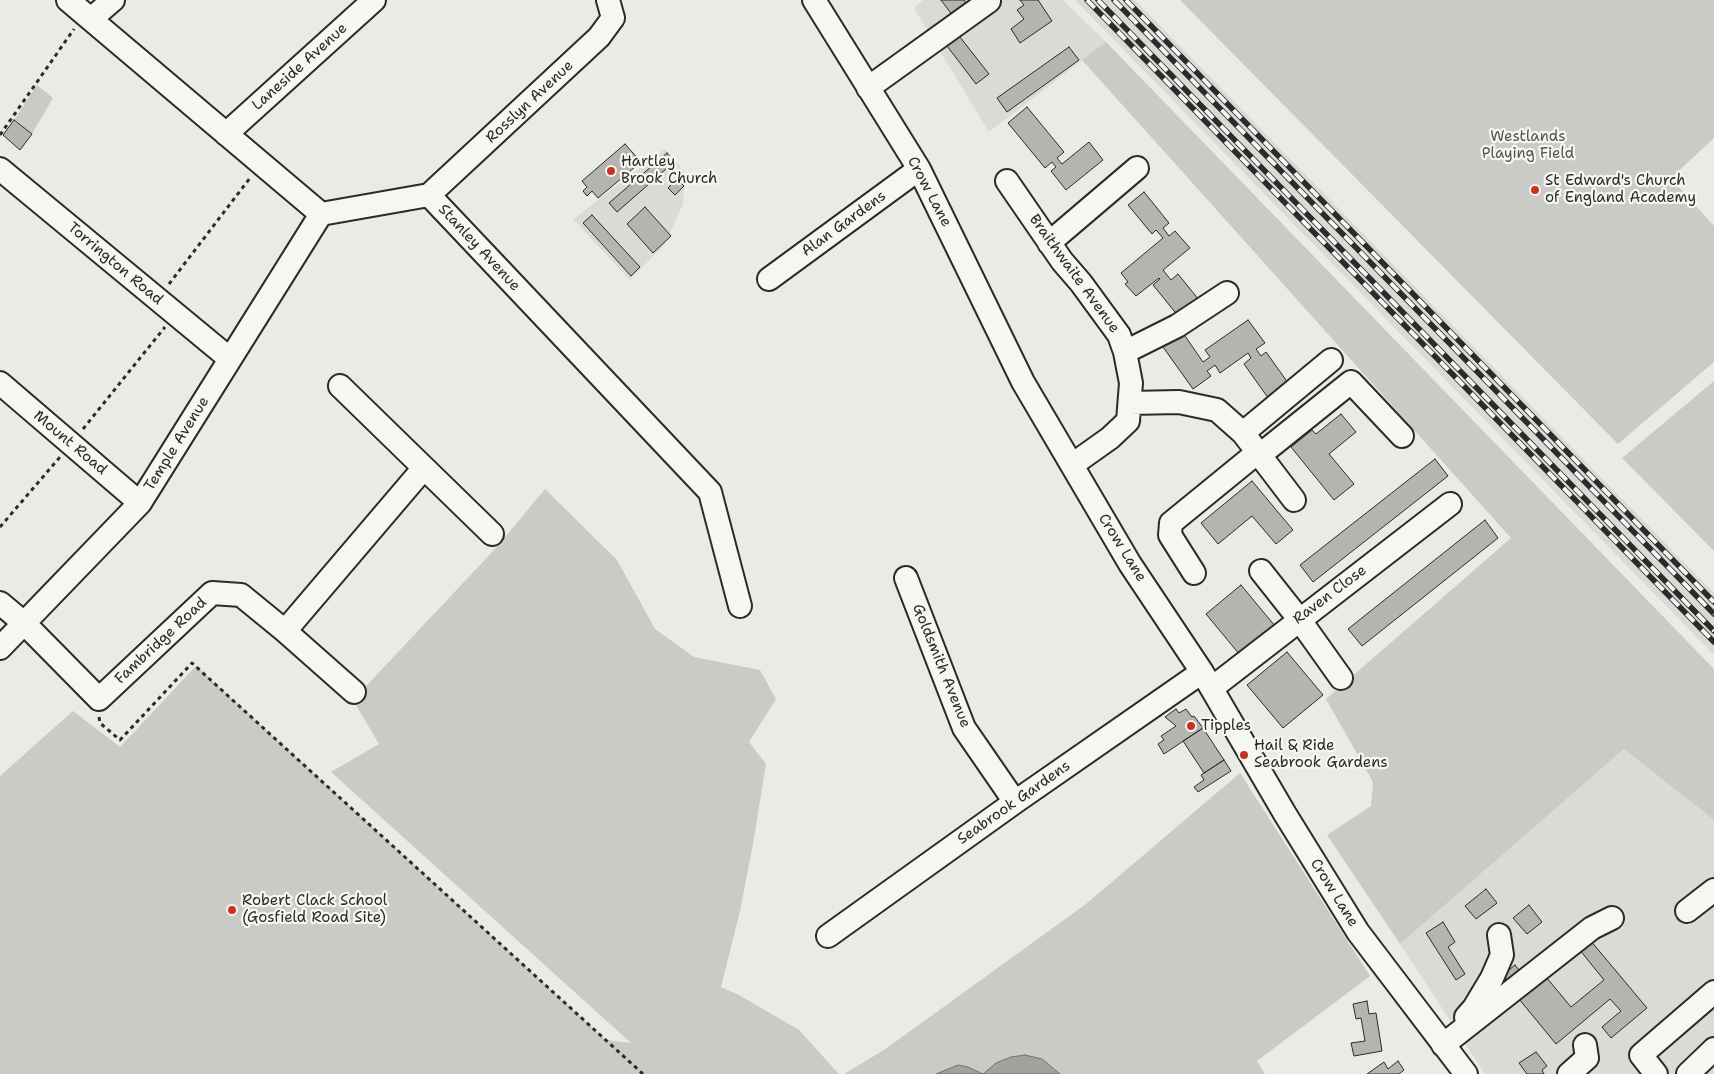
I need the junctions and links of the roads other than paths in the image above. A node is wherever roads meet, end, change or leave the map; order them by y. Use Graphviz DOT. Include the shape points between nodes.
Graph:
graph roads {
  1 [pos="68,0"];
  2 [pos="113,0"];
  3 [pos="374,0"];
  4 [pos="608,0"];
  5 [pos="814,0"];
  6 [pos="989,1"];
  7 [pos="88,17"];
  8 [pos="868,88"];
  9 [pos="226,134"];
  10 [pos="1137,168"];
  11 [pos="0,169"];
  12 [pos="919,169"];
  13 [pos="1007,181"];
  14 [pos="429,195"];
  15 [pos="322,214"];
  16 [pos="1050,243"];
  17 [pos="769,279"];
  18 [pos="1227,293"];
  19 [pos="1125,352"];
  20 [pos="230,359"];
  21 [pos="1331,360"];
  22 [pos="0,384"];
  23 [pos="340,386"];
  24 [pos="1130,403"];
  25 [pos="1242,433"];
  26 [pos="1402,436"];
  27 [pos="1259,453"];
  28 [pos="1072,465"];
  29 [pos="423,469"];
  30 [pos="1294,500"];
  31 [pos="140,503"];
  32 [pos="1450,504"];
  33 [pos="492,534"];
  34 [pos="1261,570"];
  35 [pos="1194,574"];
  36 [pos="906,578"];
  37 [pos="0,603"];
  38 [pos="740,606"];
  39 [pos="1299,619"];
  40 [pos="25,624"];
  41 [pos="285,631"];
  42 [pos="0,648"];
  43 [pos="1340,678"];
  44 [pos="1207,680"];
  45 [pos="354,692"];
  46 [pos="1015,802"];
  47 [pos="1714,890"];
  48 [pos="1687,911"];
  49 [pos="1612,918"];
  50 [pos="1499,935"];
  51 [pos="828,936"];
  52 [pos="1714,992"];
  53 [pos="1443,1045"];
  54 [pos="1585,1046"];
  55 [pos="1714,1049"];
  56 [pos="1464,1073"];
  57 [pos="1569,1074"];
  58 [pos="1656,1074"];
  59 [pos="1688,1074"];
  1 -- 7 [label="street"];
  2 -- 7 [label="street"];
  3 -- 9 [label="street, Laneside Avenue"];
  4 -- 14 [label="street, Rosslyn Avenue" via="613,18 599,38"];
  5 -- 8 [label="street, Crow Lane"];
  6 -- 8 [label="street"];
  7 -- 9 [label="street"];
  8 -- 12 [label="street, Crow Lane"];
  9 -- 15 [label="street"];
  10 -- 16 [label="street"];
  11 -- 20 [label="street, Torrington Road"];
  12 -- 17 [label="street, Alan Gardens"];
  12 -- 28 [label="street, Crow Lane" via="1023,382"];
  13 -- 16 [label="street, Braithwaite Avenue"];
  14 -- 15 [label="street, Stanley Avenue"];
  14 -- 38 [label="street, Stanley Avenue" via="710,492"];
  15 -- 20 [label="street, Temple Avenue"];
  16 -- 19 [label="street, Braithwaite Avenue" via="1119,335"];
  18 -- 19 [label="street" via="1177,326"];
  19 -- 24 [label="street, Braithwaite Avenue" via="1131,383"];
  20 -- 31 [label="street, Temple Avenue"];
  21 -- 25 [label="street"];
  22 -- 31 [label="street, Mount Road"];
  23 -- 29 [label="street"];
  24 -- 25 [label="street" via="1179,402 1217,410"];
  24 -- 28 [label="street, Braithwaite Avenue" via="1128,421"];
  25 -- 27 [label="street"];
  26 -- 27 [label="street" via="1351,382"];
  27 -- 30 [label="street"];
  27 -- 35 [label="street" via="1172,523 1170,535"];
  28 -- 44 [label="street, Crow Lane" via="1130,564"];
  29 -- 33 [label="street"];
  29 -- 41 [label="street"];
  31 -- 40 [label="street, Temple Avenue"];
  32 -- 39 [label="street, Raven Close"];
  34 -- 39 [label="street"];
  36 -- 46 [label="street, Goldsmith Avenue" via="964,728"];
  37 -- 40 [label="street"];
  39 -- 43 [label="street"];
  39 -- 44 [label="street, Raven Close"];
  40 -- 41 [label="street, Fambridge Road" via="99,699 212,593 241,595"];
  40 -- 42 [label="street, Temple Avenue"];
  41 -- 45 [label="street, Fambridge Road"];
  44 -- 46 [label="street, Seabrook Gardens"];
  44 -- 53 [label="street, Crow Lane" via="1358,932"];
  46 -- 51 [label="street, Seabrook Gardens"];
  47 -- 48 [label="street"];
  49 -- 53 [label="street" via="1592,928"];
  50 -- 53 [label="street" via="1502,955 1492,978 1474,1008"];
  52 -- 58 [label="street" via="1641,1055"];
  53 -- 56 [label="street, Crow Lane"];
  54 -- 57 [label="street" via="1587,1058"];
  55 -- 59 [label="street"];
}
